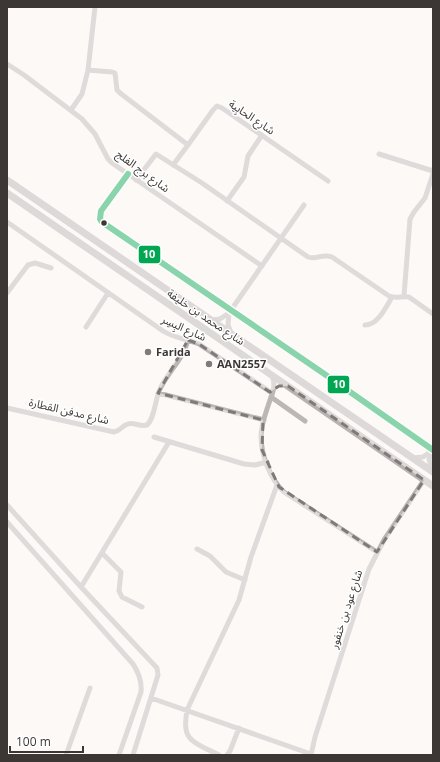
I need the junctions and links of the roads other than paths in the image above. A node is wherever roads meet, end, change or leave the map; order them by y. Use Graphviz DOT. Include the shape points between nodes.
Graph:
graph roads {
  1 [pos="95,7"];
  2 [pos="7,64"];
  3 [pos="88,70"];
  4 [pos="71,110"];
  5 [pos="262,135"];
  6 [pos="188,145"];
  7 [pos="379,154"];
  8 [pos="173,165"];
  9 [pos="433,172"];
  10 [pos="128,174"];
  11 [pos="7,180"];
  12 [pos="136,180"];
  13 [pos="328,181"];
  14 [pos="7,193"];
  15 [pos="227,201"];
  16 [pos="304,205"];
  17 [pos="7,222"];
  18 [pos="281,239"];
  19 [pos="262,266"];
  20 [pos="51,268"];
  21 [pos="7,293"];
  22 [pos="108,293"];
  23 [pos="404,296"];
  24 [pos="392,297"];
  25 [pos="230,312"];
  26 [pos="433,314"];
  27 [pos="210,319"];
  28 [pos="365,325"];
  29 [pos="86,327"];
  30 [pos="230,333"];
  31 [pos="188,340"];
  32 [pos="271,373"];
  33 [pos="288,386"];
  34 [pos="158,393"];
  35 [pos="272,395"];
  36 [pos="7,408"];
  37 [pos="264,420"];
  38 [pos="305,421"];
  39 [pos="154,437"];
  40 [pos="169,442"];
  41 [pos="433,450"];
  42 [pos="412,458"];
  43 [pos="267,462"];
  44 [pos="433,472"];
  45 [pos="424,480"];
  46 [pos="277,485"];
  47 [pos="433,486"];
  48 [pos="7,506"];
  49 [pos="7,522"];
  50 [pos="197,550"];
  51 [pos="377,552"];
  52 [pos="102,553"];
  53 [pos="246,580"];
  54 [pos="81,587"];
  55 [pos="142,607"];
  56 [pos="90,688"];
  57 [pos="151,698"];
  58 [pos="187,710"];
  59 [pos="239,728"];
  60 [pos="311,754"];
  61 [pos="66,755"];
  62 [pos="119,755"];
  63 [pos="133,755"];
  64 [pos="219,755"];
  65 [pos="227,755"];
  1 -- 3 [label="street"];
  2 -- 4 [label="street, شارع برج الفلج"];
  3 -- 4 [label="street" via="82,94"];
  3 -- 6 [label="street" via="115,73 117,90 120,93"];
  4 -- 10 [label="street, شارع برج الفلج" via="95,134 108,159"];
  5 -- 6 [label="street, شارع الحابِية" via="217,106"];
  5 -- 13 [label="street, شارع الحابِية"];
  5 -- 15 [label="street" via="248,156 244,177"];
  6 -- 8 [label="street"];
  7 -- 9 [label="street"];
  8 -- 12 [label="street" via="156,154"];
  8 -- 15 [label="street"];
  9 -- 23 [label="street" via="425,198 410,219"];
  10 -- 12 [label="street, شارع برج الفلج"];
  10 -- 25 [label="street" via="101,212 102,222"];
  11 -- 27 [label="highway, شارع محمد بن خليفة"];
  12 -- 19 [label="street, شارع برج الفلج"];
  14 -- 32 [label="highway, شارع محمد بن خليفة"];
  15 -- 18 [label="street"];
  16 -- 18 [label="street"];
  17 -- 22 [label="street, شارع البِسِر"];
  18 -- 19 [label="street"];
  18 -- 24 [label="street" via="308,256 332,257"];
  19 -- 25 [label="street"];
  20 -- 21 [label="street" via="35,263 28,265"];
  22 -- 29 [label="street"];
  22 -- 31 [label="street, شارع البِسِر" via="163,331 176,338"];
  23 -- 24 [label="street"];
  23 -- 26 [label="street"];
  24 -- 28 [label="street" via="375,322"];
  25 -- 27 [label="street" via="220,319"];
  25 -- 30 [label="street"];
  25 -- 41 [label="street"];
  27 -- 30 [label="highway, شارع محمد بن خليفة"];
  30 -- 42 [label="highway, شارع محمد بن خليفة"];
  31 -- 34 [label="street, شارع مدفن القطارة"];
  31 -- 35 [label="street, شارع البِسِر" via="199,344"];
  32 -- 33 [label="highway, شارع محمد بن خليفة"];
  32 -- 35 [label="street" via="274,382"];
  33 -- 35 [label="street" via="279,386"];
  33 -- 45 [label="highway, شارع محمد بن خليفة"];
  34 -- 36 [label="street, شارع مدفن القطارة" via="150,422 144,426 125,424 118,432"];
  34 -- 37 [label="street"];
  35 -- 37 [label="street"];
  35 -- 38 [label="street, شارع البِسِر" via="282,406"];
  37 -- 43 [label="street" via="262,450"];
  39 -- 40 [label="street"];
  40 -- 43 [label="street" via="244,464"];
  40 -- 52 [label="street"];
  41 -- 42 [label="street" via="423,457"];
  41 -- 44 [label="street" via="429,459"];
  42 -- 44 [label="highway, شارع محمد بن خليفة"];
  43 -- 46 [label="street"];
  45 -- 47 [label="highway, شارع محمد بن خليفة"];
  45 -- 51 [label="street, شارع عود بن خنفور"];
  46 -- 51 [label="street"];
  46 -- 53 [label="street" via="251,557"];
  48 -- 54 [label="street"];
  49 -- 62 [label="street" via="133,664 138,673 141,682 140,697"];
  50 -- 53 [label="street" via="214,559 226,572"];
  51 -- 60 [label="street, شارع عود بن خنفور" via="347,635"];
  52 -- 54 [label="street"];
  52 -- 55 [label="street" via="121,572 119,591 122,597"];
  53 -- 58 [label="street"];
  54 -- 57 [label="street" via="157,668 158,675"];
  56 -- 61 [label="street"];
  57 -- 58 [label="street"];
  57 -- 63 [label="street"];
  58 -- 59 [label="street"];
  58 -- 64 [label="street" via="188,737"];
  59 -- 60 [label="street"];
  59 -- 65 [label="street"];
}
